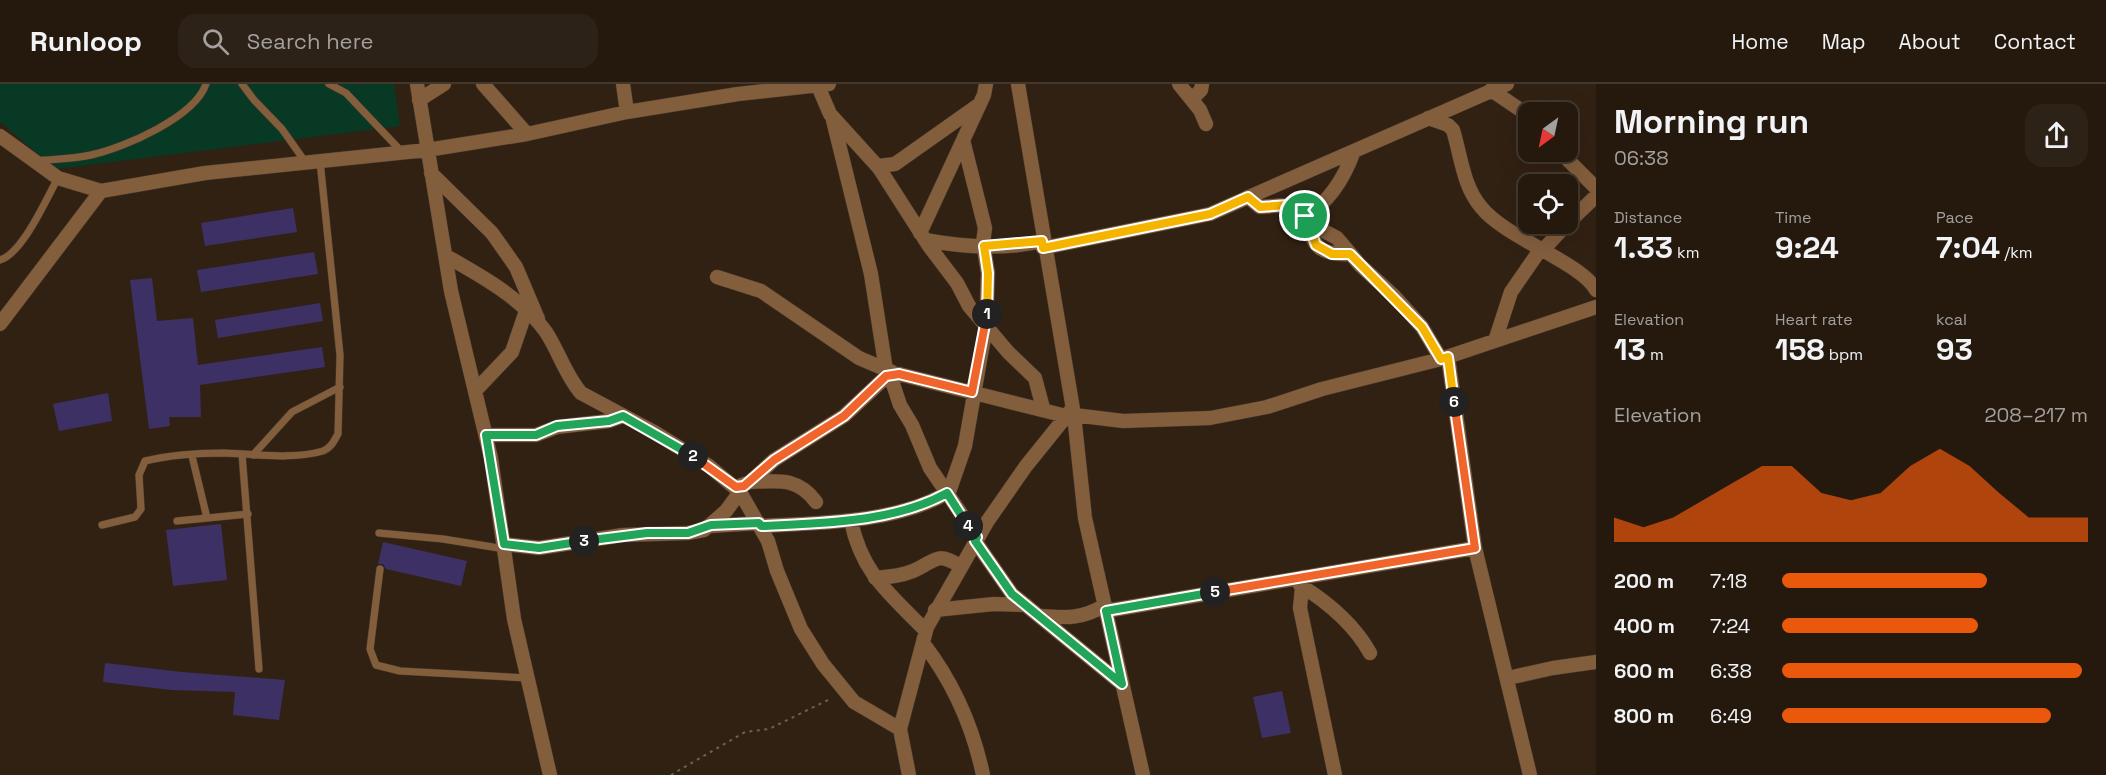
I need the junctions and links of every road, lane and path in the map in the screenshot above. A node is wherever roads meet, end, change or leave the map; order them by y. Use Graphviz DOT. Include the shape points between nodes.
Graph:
graph roads {
  1 [pos="206,84"];
  2 [pos="242,84"];
  3 [pos="329,84"];
  4 [pos="417,84"];
  5 [pos="444,84"];
  6 [pos="483,84"];
  7 [pos="623,84"];
  8 [pos="986,84"];
  9 [pos="1018,84"];
  10 [pos="1179,84"];
  11 [pos="1202,84"];
  12 [pos="1507,84"];
  13 [pos="818,85"];
  14 [pos="1491,90"];
  15 [pos="1192,99"];
  16 [pos="419,100"];
  17 [pos="978,106"];
  18 [pos="1518,109"];
  19 [pos="627,112"];
  20 [pos="832,117"];
  21 [pos="1428,118"];
  22 [pos="1206,123"];
  23 [pos="527,134"];
  24 [pos="0,136"];
  25 [pos="963,140"];
  26 [pos="427,150"];
  27 [pos="1354,151"];
  28 [pos="402,152"];
  29 [pos="33,161"];
  30 [pos="313,162"];
  31 [pos="1570,162"];
  32 [pos="878,166"];
  33 [pos="431,173"];
  34 [pos="58,178"];
  35 [pos="1595,188"];
  36 [pos="100,191"];
  37 [pos="1248,197"];
  38 [pos="1578,209"];
  39 [pos="1305,216"];
  40 [pos="1322,230"];
  41 [pos="1556,234"];
  42 [pos="923,236"];
  43 [pos="1043,245"];
  44 [pos="984,246"];
  45 [pos="1541,250"];
  46 [pos="1350,254"];
  47 [pos="446,256"];
  48 [pos="0,260"];
  49 [pos="717,277"];
  50 [pos="1596,290"];
  51 [pos="1596,307"];
  52 [pos="526,311"];
  53 [pos="0,324"];
  54 [pos="541,326"];
  55 [pos="986,326"];
  56 [pos="1495,341"];
  57 [pos="1445,358"];
  58 [pos="891,373"];
  59 [pos="340,387"];
  60 [pos="475,391"];
  61 [pos="972,392"];
  62 [pos="1043,408"];
  63 [pos="1071,413"];
  64 [pos="623,416"];
  65 [pos="486,435"];
  66 [pos="242,454"];
  67 [pos="253,455"];
  68 [pos="192,456"];
  69 [pos="742,487"];
  70 [pos="947,494"];
  71 [pos="816,502"];
  72 [pos="248,514"];
  73 [pos="207,518"];
  74 [pos="177,521"];
  75 [pos="851,521"];
  76 [pos="102,525"];
  77 [pos="711,525"];
  78 [pos="760,525"];
  79 [pos="379,533"];
  80 [pos="976,539"];
  81 [pos="505,546"];
  82 [pos="1475,548"];
  83 [pos="960,566"];
  84 [pos="380,569"];
  85 [pos="875,578"];
  86 [pos="1301,581"];
  87 [pos="1026,605"];
  88 [pos="1106,608"];
  89 [pos="935,610"];
  90 [pos="1041,616"];
  91 [pos="924,637"];
  92 [pos="1370,653"];
  93 [pos="1596,662"];
  94 [pos="259,669"];
  95 [pos="527,678"];
  96 [pos="1508,678"];
  97 [pos="1122,684"];
  98 [pos="844,691"];
  99 [pos="900,729"];
  100 [pos="549,775"];
  101 [pos="671,775"];
  102 [pos="909,775"];
  103 [pos="984,775"];
  104 [pos="1143,775"];
  105 [pos="1335,775"];
  106 [pos="1530,775"];
  1 -- 29 [label="lane" via="188,110 147,133 91,155"];
  2 -- 30 [label="lane"];
  3 -- 28 [label="lane" via="346,93"];
  4 -- 16 [label="street"];
  5 -- 16 [label="street"];
  6 -- 23 [label="street"];
  7 -- 19 [label="street"];
  8 -- 17 [label="street"];
  9 -- 43 [label="street"];
  10 -- 15 [label="street"];
  11 -- 15 [label="street"];
  12 -- 14 [label="street"];
  13 -- 19 [label="street"];
  13 -- 20 [label="street"];
  14 -- 18 [label="street"];
  14 -- 21 [label="street"];
  15 -- 22 [label="street"];
  16 -- 26 [label="street"];
  17 -- 25 [label="street"];
  17 -- 32 [label="street" via="895,164"];
  19 -- 23 [label="street"];
  20 -- 32 [label="street"];
  20 -- 58 [label="street"];
  21 -- 27 [label="street"];
  21 -- 45 [label="street" via="1453,130 1469,189 1482,210"];
  23 -- 26 [label="street"];
  24 -- 29 [label="street"];
  25 -- 42 [label="street"];
  25 -- 44 [label="street" via="982,206"];
  26 -- 28 [label="street"];
  26 -- 33 [label="street"];
  27 -- 37 [label="street"];
  27 -- 39 [label="street" via="1336,187"];
  28 -- 30 [label="street"];
  29 -- 34 [label="street"];
  30 -- 36 [label="street" via="205,173"];
  30 -- 59 [label="lane" via="340,355"];
  31 -- 35 [label="street"];
  32 -- 42 [label="street"];
  33 -- 47 [label="street"];
  33 -- 54 [label="street" via="492,233 516,267"];
  34 -- 36 [label="street"];
  34 -- 48 [label="lane" via="20,244 11,256"];
  35 -- 38 [label="street"];
  36 -- 53 [label="street"];
  37 -- 39 [label="street" via="1260,207 1288,205"];
  37 -- 43 [label="street" via="1210,214"];
  39 -- 46 [label="street" via="1310,236 1320,249"];
  40 -- 46 [label="street" via="1337,238"];
  41 -- 45 [label="street"];
  42 -- 44 [label="street"];
  42 -- 55 [label="street"];
  43 -- 44 [label="street"];
  43 -- 63 [label="street"];
  44 -- 55 [label="street" via="988,273"];
  45 -- 50 [label="street" via="1581,274"];
  45 -- 56 [label="street" via="1511,292"];
  46 -- 57 [label="street" via="1422,327"];
  47 -- 52 [label="street"];
  47 -- 60 [label="street"];
  49 -- 58 [label="street" via="761,291 859,358"];
  51 -- 56 [label="street"];
  52 -- 54 [label="street"];
  52 -- 60 [label="street" via="512,352"];
  54 -- 64 [label="street" via="581,393"];
  55 -- 61 [label="street"];
  55 -- 62 [label="street" via="1035,378"];
  56 -- 57 [label="street"];
  57 -- 63 [label="street" via="1267,407 1210,418 1123,421"];
  57 -- 82 [label="street"];
  58 -- 61 [label="street"];
  58 -- 69 [label="street" via="844,416 774,460"];
  58 -- 70 [label="street" via="900,405 923,455"];
  59 -- 67 [label="lane" via="292,412"];
  59 -- 67 [label="lane" via="338,434 333,444 315,452"];
  60 -- 65 [label="street"];
  61 -- 62 [label="street"];
  61 -- 70 [label="street" via="965,446"];
  62 -- 63 [label="street"];
  63 -- 80 [label="street" via="1026,466"];
  63 -- 88 [label="street" via="1085,518"];
  64 -- 65 [label="street" via="557,426 536,435"];
  64 -- 69 [label="street"];
  65 -- 81 [label="street"];
  66 -- 67 [label="lane"];
  66 -- 68 [label="lane"];
  66 -- 72 [label="lane"];
  68 -- 73 [label="lane"];
  68 -- 76 [label="lane" via="145,461 139,475 141,509 135,517"];
  69 -- 71 [label="street" via="792,482"];
  69 -- 77 [label="street"];
  69 -- 78 [label="street"];
  70 -- 75 [label="street"];
  70 -- 80 [label="street"];
  72 -- 73 [label="lane"];
  72 -- 94 [label="lane"];
  73 -- 74 [label="lane"];
  75 -- 78 [label="street"];
  75 -- 85 [label="street" via="864,563"];
  77 -- 78 [label="street"];
  77 -- 81 [label="street" via="688,533 623,535 539,548"];
  78 -- 98 [label="street" via="801,628"];
  79 -- 81 [label="lane"];
  80 -- 83 [label="street"];
  80 -- 87 [label="street" via="999,578"];
  81 -- 95 [label="street" via="514,619"];
  82 -- 86 [label="street"];
  82 -- 96 [label="street"];
  83 -- 85 [label="street" via="937,557 912,572"];
  83 -- 89 [label="street"];
  84 -- 95 [label="lane" via="370,649 376,665 400,671"];
  85 -- 91 [label="street"];
  86 -- 88 [label="street"];
  86 -- 92 [label="street" via="1352,627"];
  86 -- 105 [label="street" via="1300,608"];
  87 -- 89 [label="street"];
  87 -- 90 [label="street"];
  88 -- 90 [label="street" via="1077,618"];
  88 -- 97 [label="street"];
  89 -- 91 [label="street"];
  90 -- 97 [label="street"];
  91 -- 99 [label="street"];
  91 -- 103 [label="street" via="956,693 977,744"];
  93 -- 96 [label="street"];
  95 -- 100 [label="street"];
  96 -- 106 [label="street"];
  97 -- 104 [label="street"];
  98 -- 99 [label="street" via="868,712"];
  98 -- 101 [label="path" via="769,729 745,732"];
  99 -- 102 [label="street"];
}
